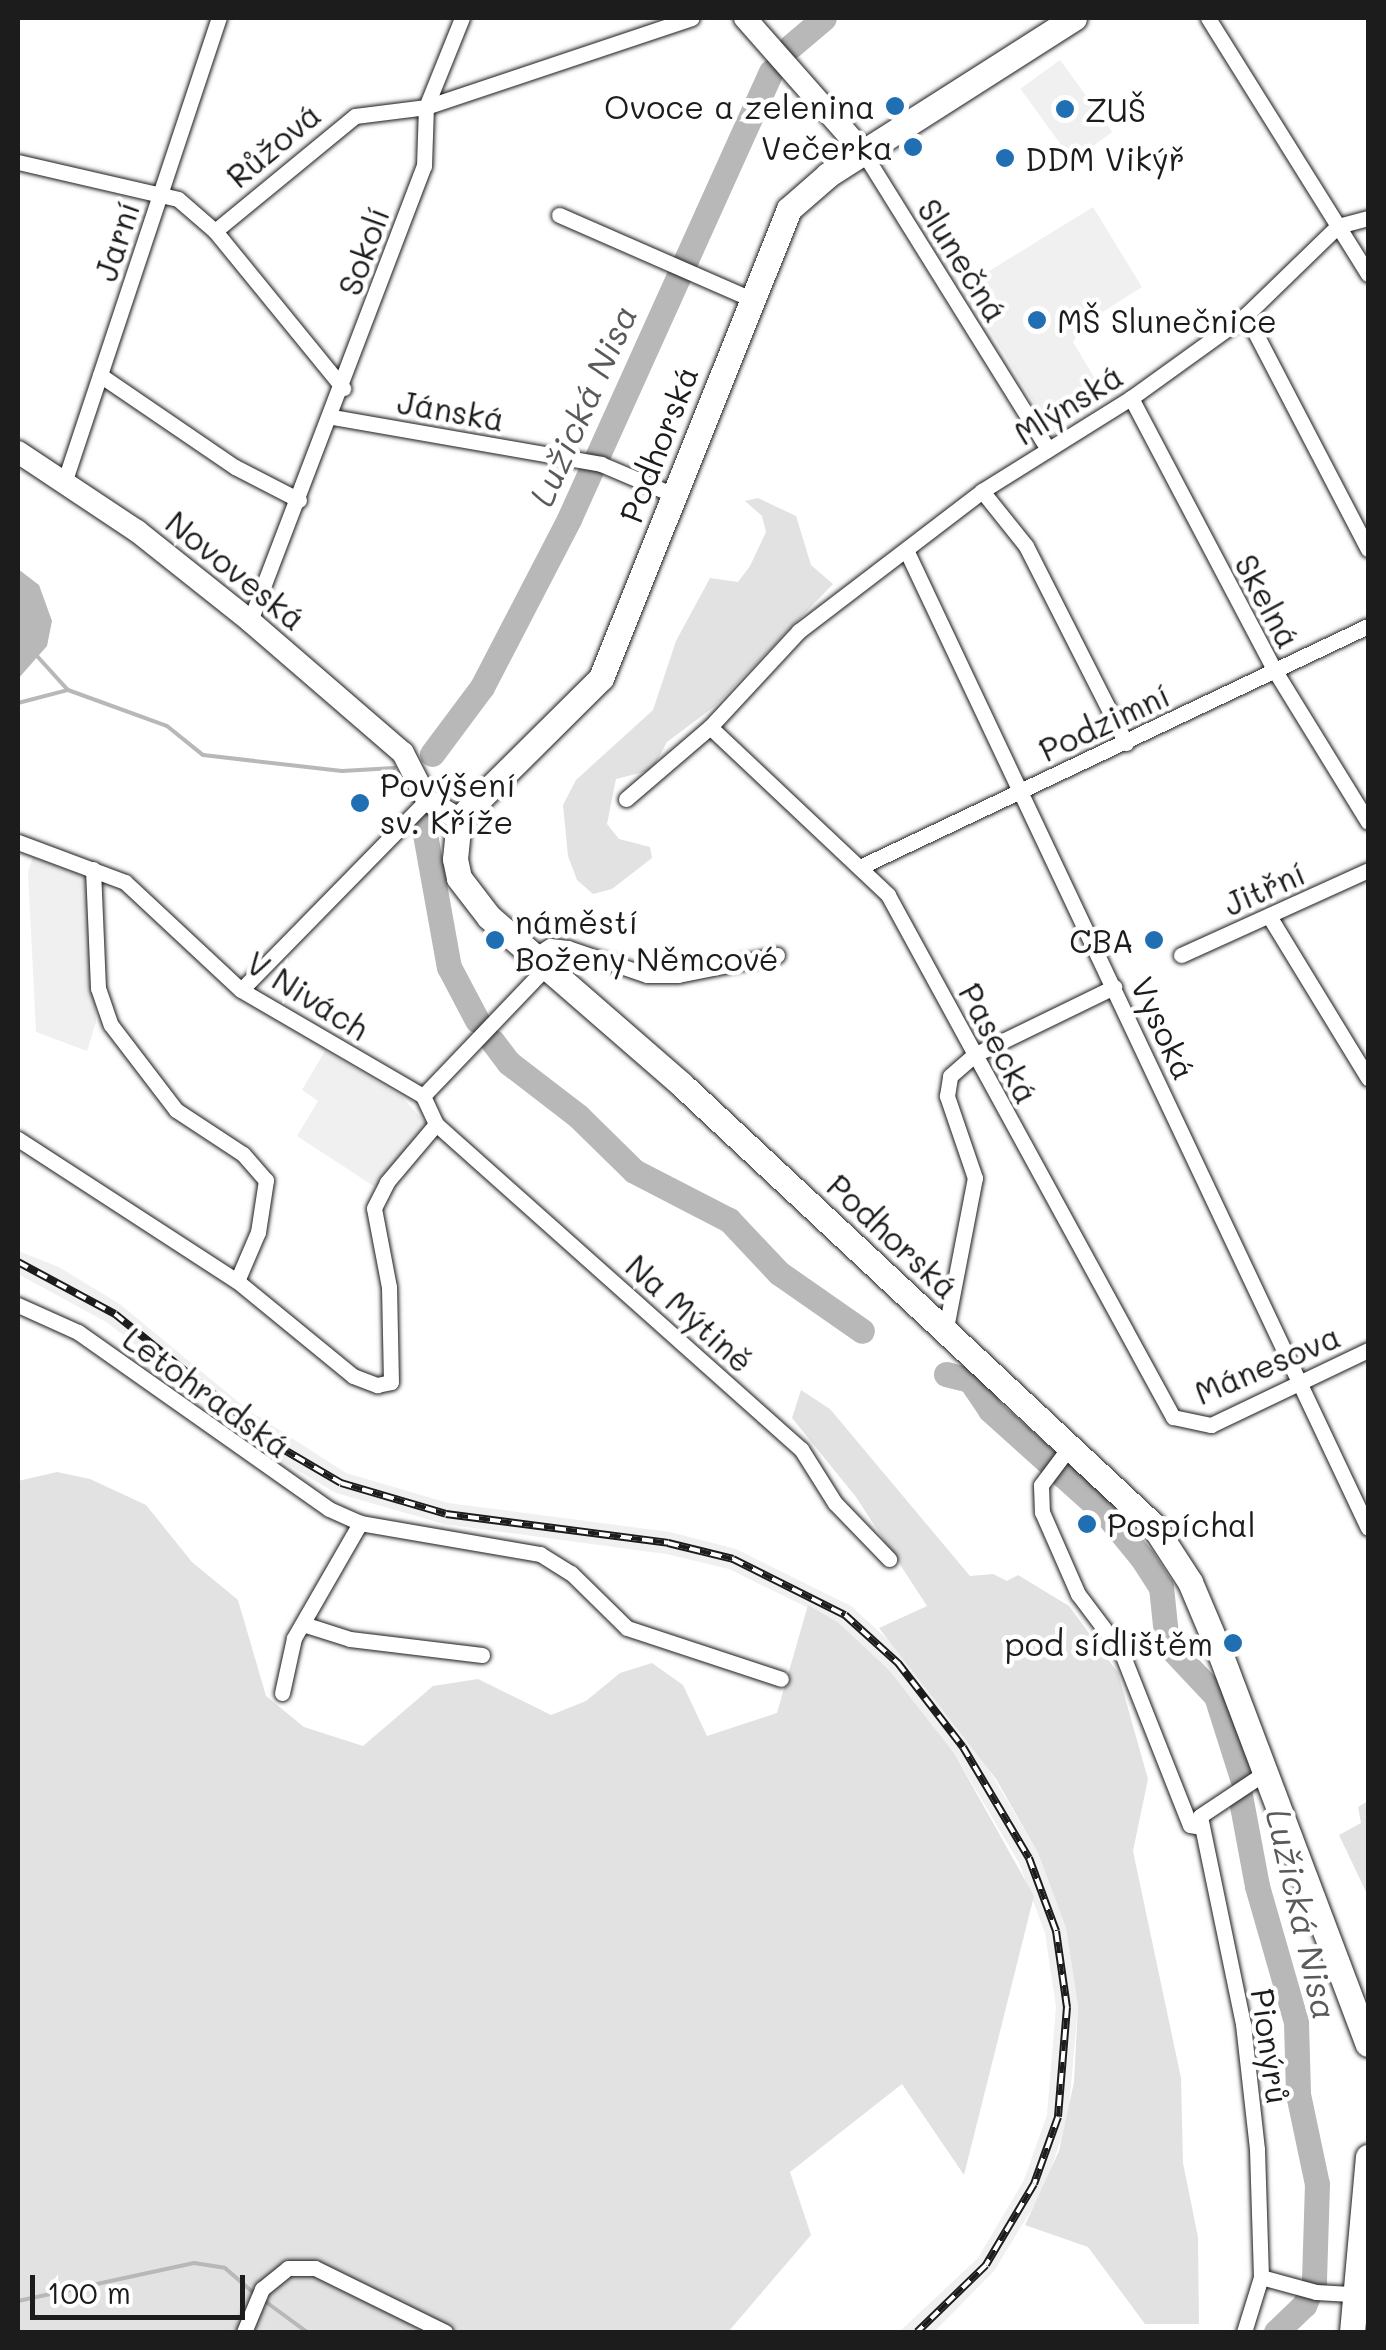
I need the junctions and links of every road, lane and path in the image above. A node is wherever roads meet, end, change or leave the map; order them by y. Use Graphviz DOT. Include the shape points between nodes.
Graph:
graph roads {
  1 [pos="219,18"];
  2 [pos="462,18"];
  3 [pos="692,18"];
  4 [pos="745,18"];
  5 [pos="1074,18"];
  6 [pos="1208,18"];
  7 [pos="426,107"];
  8 [pos="864,152"];
  9 [pos="18,162"];
  10 [pos="160,193"];
  11 [pos="559,215"];
  12 [pos="1368,218"];
  13 [pos="1338,226"];
  14 [pos="215,230"];
  15 [pos="1368,274"];
  16 [pos="751,299"];
  17 [pos="1246,315"];
  18 [pos="100,374"];
  19 [pos="343,388"];
  20 [pos="1131,398"];
  21 [pos="332,417"];
  22 [pos="1048,449"];
  23 [pos="18,452"];
  24 [pos="64,480"];
  25 [pos="982,490"];
  26 [pos="674,495"];
  27 [pos="299,500"];
  28 [pos="1368,550"];
  29 [pos="907,552"];
  30 [pos="250,621"];
  31 [pos="1368,626"];
  32 [pos="1274,671"];
  33 [pos="710,728"];
  34 [pos="1126,742"];
  35 [pos="1022,791"];
  36 [pos="626,799"];
  37 [pos="427,800"];
  38 [pos="459,819"];
  39 [pos="1368,822"];
  40 [pos="18,842"];
  41 [pos="862,866"];
  42 [pos="93,869"];
  43 [pos="1368,870"];
  44 [pos="1269,916"];
  45 [pos="777,955"];
  46 [pos="1181,955"];
  47 [pos="543,959"];
  48 [pos="1114,987"];
  49 [pos="240,990"];
  50 [pos="974,1054"];
  51 [pos="1368,1078"];
  52 [pos="422,1096"];
  53 [pos="436,1124"];
  54 [pos="18,1139"];
  55 [pos="237,1281"];
  56 [pos="19,1308"];
  57 [pos="946,1328"];
  58 [pos="1368,1350"];
  59 [pos="1299,1382"];
  60 [pos="1187,1424"];
  61 [pos="1066,1451"];
  62 [pos="360,1523"];
  63 [pos="1368,1528"];
  64 [pos="890,1559"];
  65 [pos="302,1624"];
  66 [pos="482,1655"];
  67 [pos="781,1679"];
  68 [pos="282,1694"];
  69 [pos="1266,1772"];
  70 [pos="1200,1827"];
  71 [pos="1368,2044"];
  72 [pos="1368,2157"];
  73 [pos="1261,2277"];
  74 [pos="1361,2296"];
  75 [pos="244,2332"];
  76 [pos="444,2332"];
  77 [pos="1244,2332"];
  78 [pos="1352,2332"];
  1 -- 10 [label="street, Jarní"];
  2 -- 7 [label="street, Sokolí"];
  3 -- 7 [label="street, Růžová"];
  4 -- 8 [label="street"];
  5 -- 8 [label="main road, Podhorská"];
  6 -- 13 [label="street"];
  7 -- 14 [label="street, Růžová" via="342,122"];
  7 -- 19 [label="street, Sokolí" via="424,166"];
  8 -- 16 [label="main road, Podhorská" via="790,209"];
  8 -- 22 [label="street, Slunečná"];
  9 -- 10 [label="street, Růžová"];
  10 -- 14 [label="street, Růžová" via="200,211"];
  10 -- 18 [label="street, Jarní"];
  11 -- 16 [label="street"];
  12 -- 13 [label="street, Mlýnská"];
  13 -- 15 [label="street"];
  13 -- 17 [label="street, Mlýnská"];
  14 -- 19 [label="street"];
  16 -- 26 [label="main road, Podhorská"];
  17 -- 20 [label="street, Mlýnská"];
  17 -- 28 [label="street"];
  18 -- 24 [label="street, Jarní"];
  18 -- 27 [label="street" via="235,466"];
  19 -- 21 [label="street, Sokolí"];
  20 -- 22 [label="street, Mlýnská"];
  20 -- 32 [label="street, Skelná"];
  21 -- 26 [label="street, Jánská" via="600,464"];
  21 -- 27 [label="street, Sokolí"];
  22 -- 25 [label="street, Mlýnská"];
  23 -- 24 [label="street, Novoveská"];
  24 -- 30 [label="street, Novoveská"];
  25 -- 29 [label="street, Mlýnská"];
  25 -- 34 [label="street" via="1026,546"];
  26 -- 38 [label="main road, Podhorská" via="601,678"];
  27 -- 30 [label="street, Sokolí"];
  29 -- 33 [label="street, Mlýnská" via="798,631"];
  29 -- 35 [label="street, Vysoká"];
  30 -- 37 [label="street, Novoveská" via="403,753"];
  31 -- 32 [label="street, Podzimní"];
  32 -- 34 [label="street, Podzimní"];
  32 -- 39 [label="street, Skelná"];
  33 -- 36 [label="street, Mlýnská"];
  33 -- 41 [label="street, Pasecká"];
  34 -- 35 [label="street, Podzimní"];
  35 -- 41 [label="street, Podzimní"];
  35 -- 48 [label="street, Vysoká"];
  37 -- 38 [label="street"];
  37 -- 49 [label="street"];
  38 -- 47 [label="main road, Podhorská" via="459,878 489,917"];
  40 -- 42 [label="street, V Nivách"];
  41 -- 50 [label="street, Pasecká" via="888,895"];
  42 -- 49 [label="street, V Nivách" via="125,882"];
  42 -- 55 [label="street" via="98,988 111,1025 176,1110 244,1154 266,1180 258,1232"];
  43 -- 44 [label="street, Jitřní"];
  44 -- 46 [label="street, Jitřní"];
  44 -- 51 [label="street"];
  45 -- 47 [label="street" via="678,975 646,974 568,948 550,946"];
  47 -- 52 [label="street"];
  47 -- 57 [label="main road, Podhorská"];
  48 -- 50 [label="street"];
  48 -- 59 [label="street, Vysoká"];
  49 -- 52 [label="street, V Nivách"];
  50 -- 57 [label="street" via="950,1076 948,1096 976,1178"];
  50 -- 60 [label="street, Pasecká" via="1159,1398"];
  52 -- 53 [label="street, Na Mýtině"];
  53 -- 55 [label="street" via="374,1208 388,1287 391,1382 377,1386 353,1376"];
  53 -- 64 [label="street, Na Mýtině" via="801,1450 834,1504"];
  54 -- 55 [label="street"];
  56 -- 62 [label="street, Letohradská" via="78,1332 279,1479"];
  57 -- 61 [label="main road, Podhorská"];
  58 -- 59 [label="street, Mánesova"];
  59 -- 60 [label="street, Mánesova" via="1211,1425"];
  59 -- 63 [label="street, Vysoká"];
  61 -- 69 [label="main road, Podhorská" via="1178,1559"];
  61 -- 70 [label="street, Pionýrů" via="1045,1476 1042,1512 1078,1594 1121,1651 1167,1776 1190,1825"];
  62 -- 65 [label="street"];
  62 -- 67 [label="street, Letohradská" via="540,1554 572,1573 627,1628"];
  65 -- 66 [label="street" via="350,1639"];
  65 -- 68 [label="street"];
  69 -- 70 [label="street" via="1206,1809"];
  69 -- 71 [label="main road, Podhorská"];
  70 -- 73 [label="street, Pionýrů" via="1243,2024"];
  72 -- 74 [label="main road"];
  73 -- 74 [label="street"];
  73 -- 77 [label="street, Pionýrů"];
  74 -- 78 [label="main road"];
  75 -- 76 [label="street" via="262,2289 288,2268 315,2268"];
}
